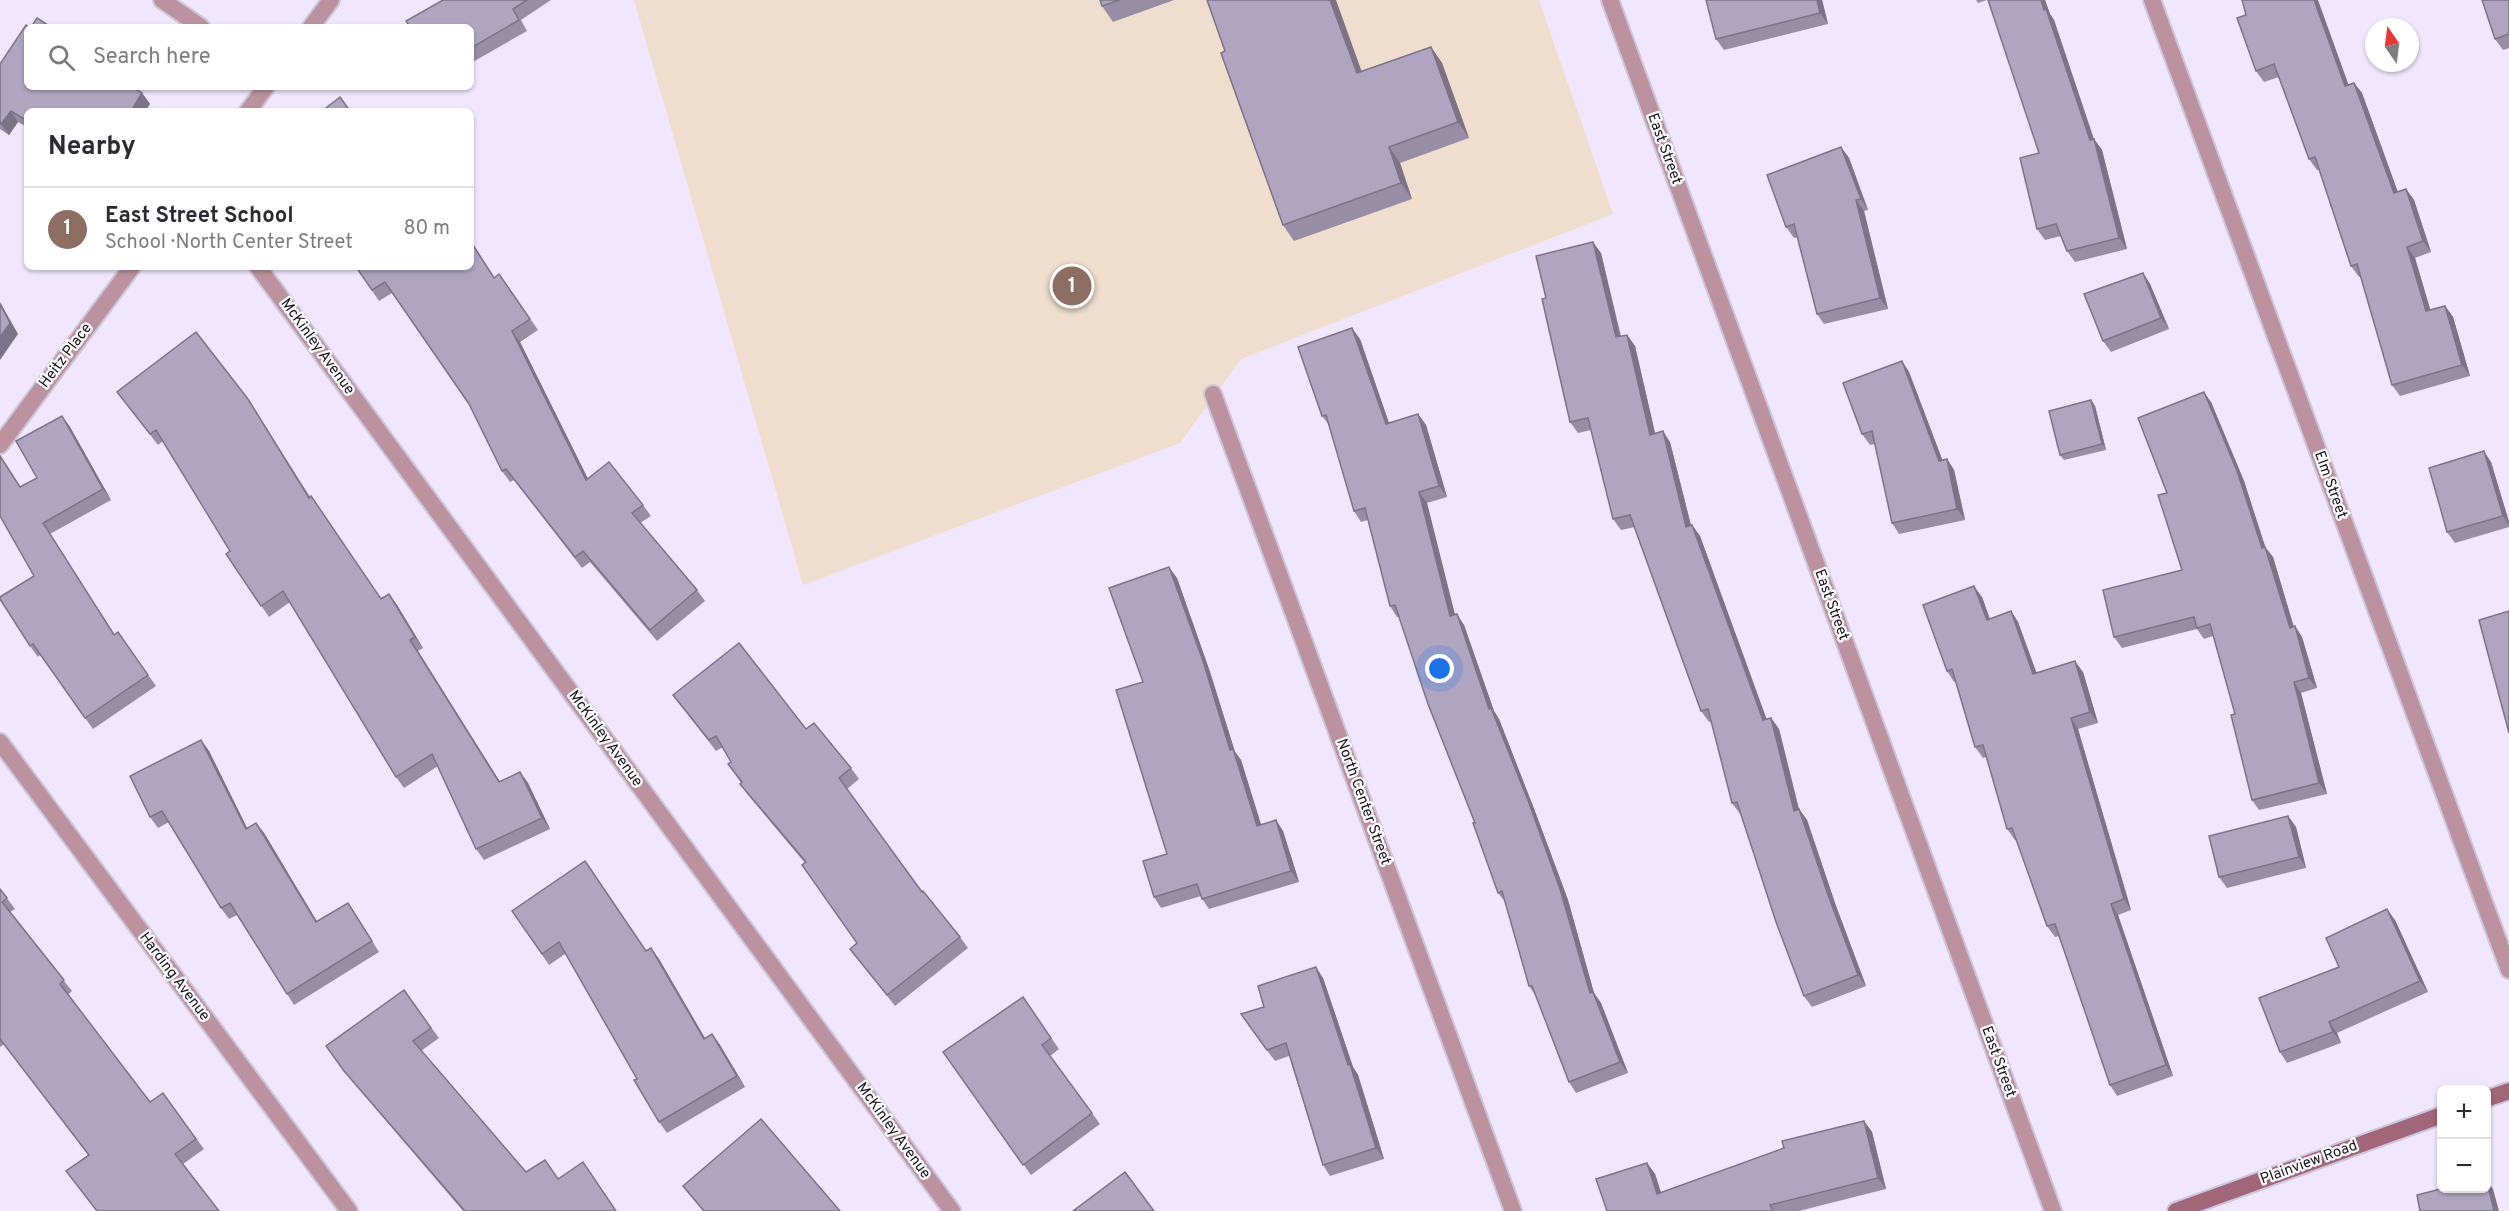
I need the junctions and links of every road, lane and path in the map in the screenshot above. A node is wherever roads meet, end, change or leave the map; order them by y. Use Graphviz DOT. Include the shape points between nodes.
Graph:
graph roads {
  1 [pos="162,0"];
  2 [pos="331,0"];
  3 [pos="1610,0"];
  4 [pos="2152,0"];
  5 [pos="197,24"];
  6 [pos="313,24"];
  7 [pos="264,90"];
  8 [pos="250,108"];
  9 [pos="130,270"];
  10 [pos="260,270"];
  11 [pos="1213,394"];
  12 [pos="0,445"];
  13 [pos="0,742"];
  14 [pos="2509,970"];
  15 [pos="2509,1091"];
  16 [pos="2491,1098"];
  17 [pos="2437,1117"];
  18 [pos="349,1211"];
  19 [pos="952,1211"];
  20 [pos="1513,1211"];
  21 [pos="2053,1211"];
  22 [pos="2176,1211"];
  1 -- 5 [label="street"];
  2 -- 6 [label="street"];
  3 -- 21 [label="street, East Street"];
  4 -- 14 [label="street, Elm Street"];
  7 -- 8 [label="street"];
  9 -- 12 [label="street, Heitz Place"];
  10 -- 19 [label="street, McKinley Avenue"];
  11 -- 20 [label="street, North Center Street"];
  13 -- 18 [label="street, Harding Avenue"];
  15 -- 16 [label="main road"];
  17 -- 22 [label="main road, Plainview Road"];
}
